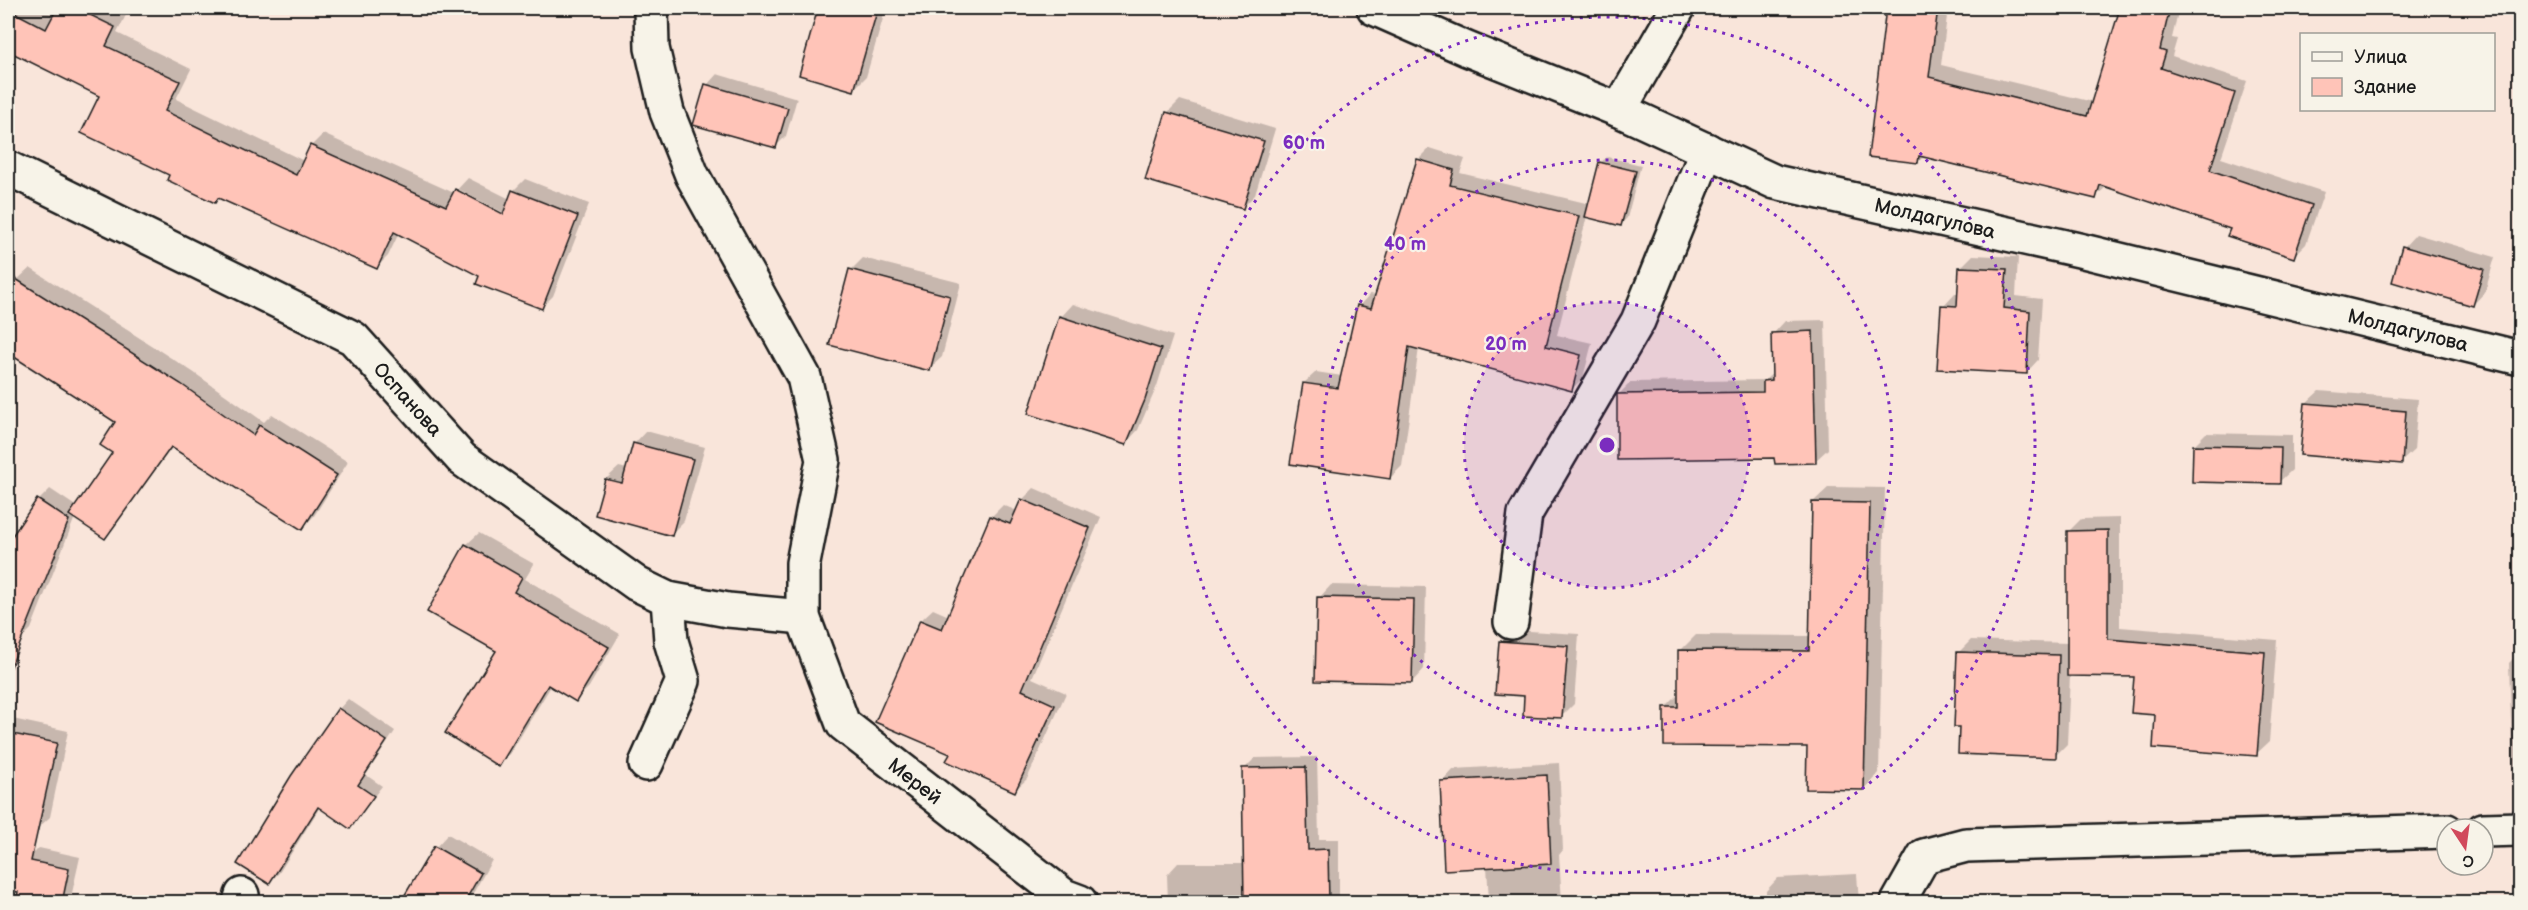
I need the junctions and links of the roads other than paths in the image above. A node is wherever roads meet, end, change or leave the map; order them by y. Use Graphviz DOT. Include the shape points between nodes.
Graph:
graph roads {
  1 [pos="651,8"];
  2 [pos="1374,8"];
  3 [pos="1678,8"];
  4 [pos="1619,110"];
  5 [pos="1707,150"];
  6 [pos="8,170"];
  7 [pos="2520,358"];
  8 [pos="668,599"];
  9 [pos="803,617"];
  10 [pos="1511,622"];
  11 [pos="646,764"];
  12 [pos="2520,829"];
  13 [pos="2495,830"];
  14 [pos="2435,831"];
  15 [pos="1080,903"];
  16 [pos="1898,903"];
  1 -- 9 [label="street" via="652,48 667,112 692,176 804,377 823,460 803,563"];
  2 -- 4 [label="street, Молдагулова"];
  3 -- 4 [label="street"];
  4 -- 5 [label="street, Молдагулова"];
  5 -- 7 [label="street, Молдагулова" via="1775,182 2091,253"];
  5 -- 10 [label="street" via="1638,321 1525,514"];
  6 -- 8 [label="street, Оспанова" via="353,338 462,459 637,584"];
  8 -- 9 [label="street, Оспанова"];
  8 -- 11 [label="street" via="671,641 683,681"];
  9 -- 15 [label="street, Мерей" via="843,724 1064,896"];
  12 -- 13 [label="street"];
  14 -- 16 [label="street" via="1966,845 1924,856"];
}
